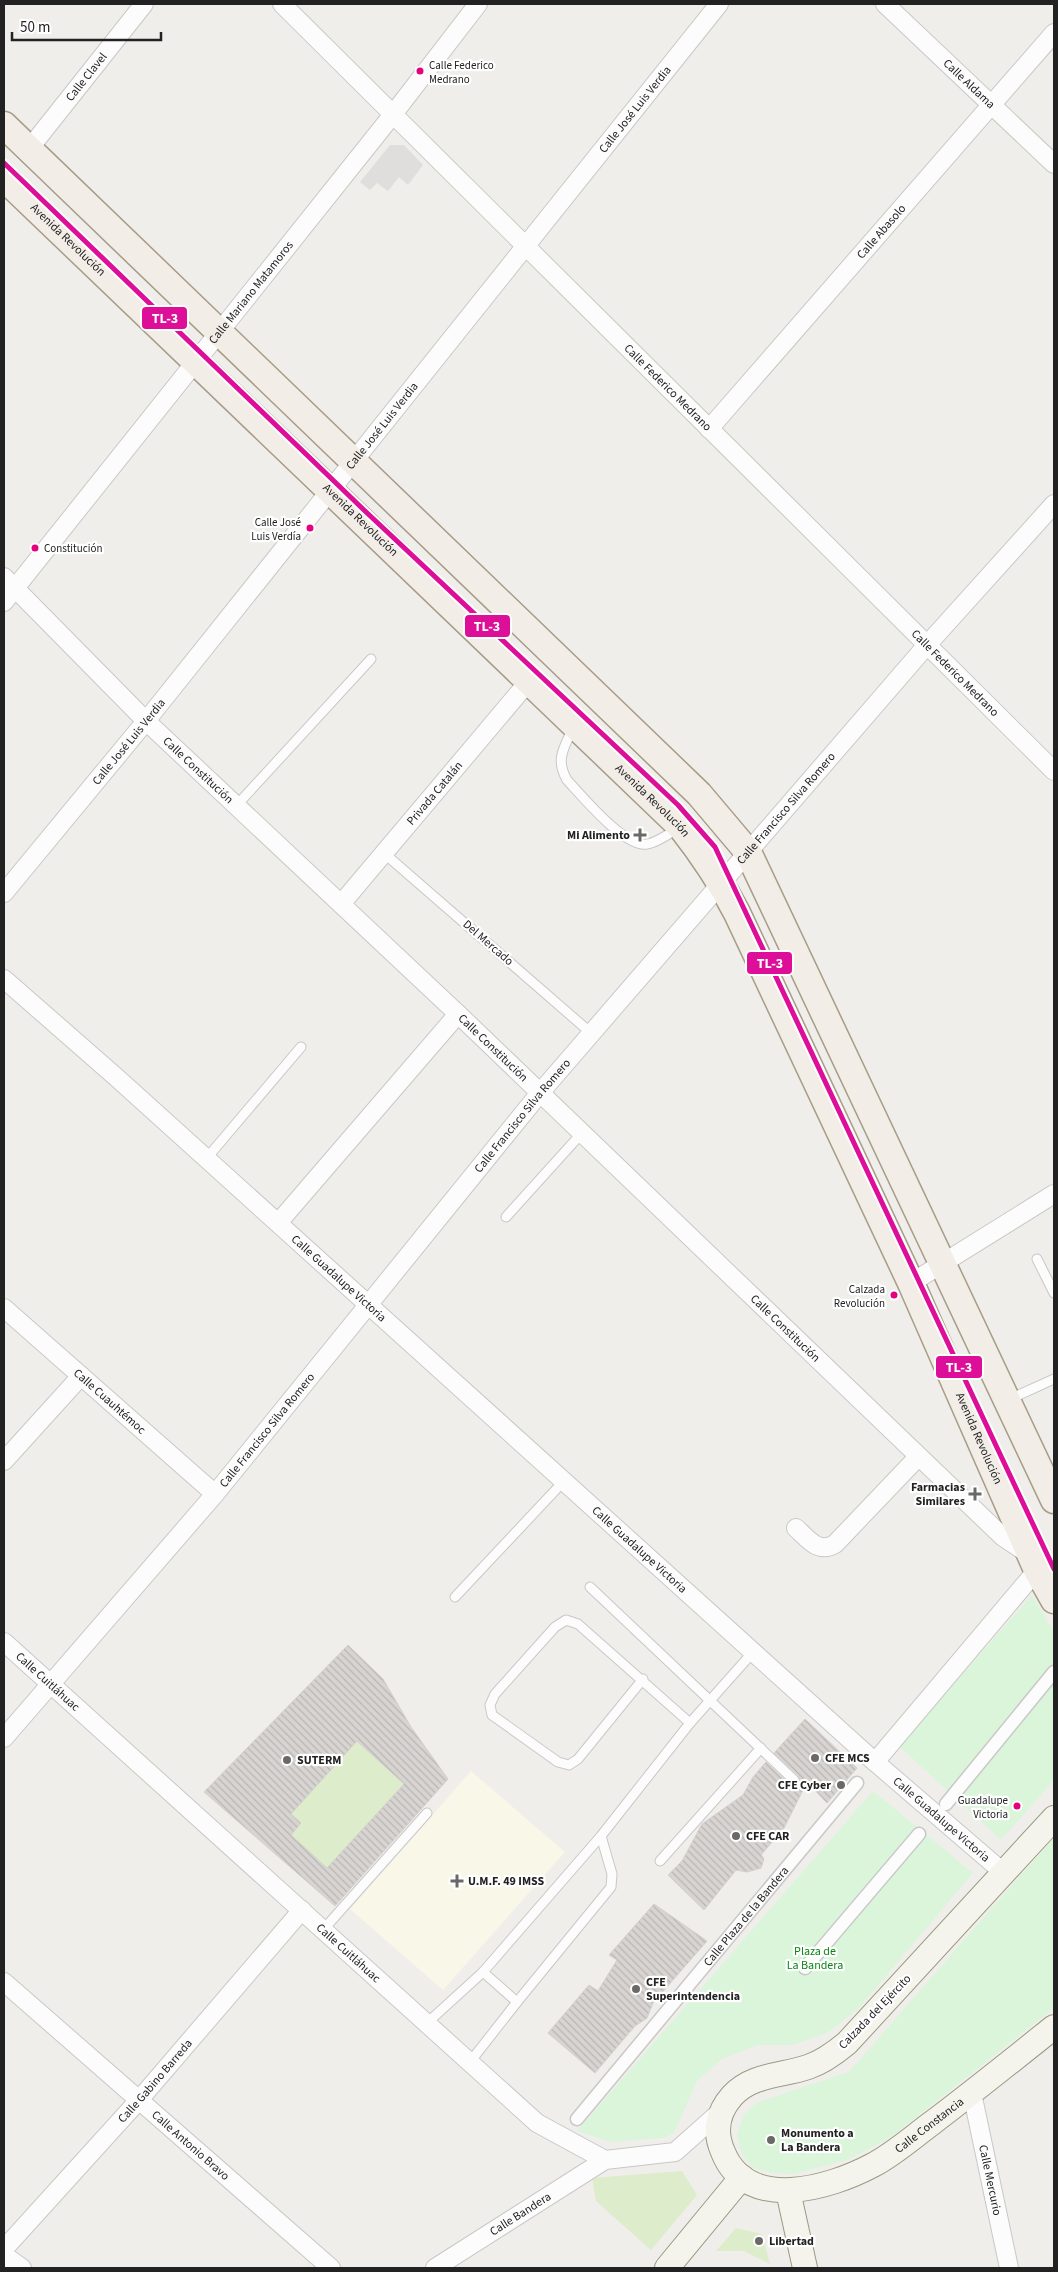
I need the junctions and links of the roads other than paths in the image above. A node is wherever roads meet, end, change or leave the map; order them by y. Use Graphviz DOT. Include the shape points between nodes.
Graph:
graph roads {
  1 [pos="144,4"];
  2 [pos="282,4"];
  3 [pos="478,4"];
  4 [pos="720,4"];
  5 [pos="885,4"];
  6 [pos="1054,33"];
  7 [pos="991,106"];
  8 [pos="394,114"];
  9 [pos="4,125"];
  10 [pos="29,149"];
  11 [pos="1054,164"];
  12 [pos="4,180"];
  13 [pos="524,246"];
  14 [pos="219,333"];
  15 [pos="195,363"];
  16 [pos="709,429"];
  17 [pos="354,462"];
  18 [pos="330,492"];
  19 [pos="1054,504"];
  20 [pos="8,589"];
  21 [pos="927,644"];
  22 [pos="371,658"];
  23 [pos="529,682"];
  24 [pos="146,721"];
  25 [pos="574,725"];
  26 [pos="1054,771"];
  27 [pos="236,806"];
  28 [pos="681,827"];
  29 [pos="748,852"];
  30 [pos="384,854"];
  31 [pos="722,883"];
  32 [pos="4,893"];
  33 [pos="341,904"];
  34 [pos="4,979"];
  35 [pos="458,1014"];
  36 [pos="591,1033"];
  37 [pos="301,1047"];
  38 [pos="539,1094"];
  39 [pos="581,1134"];
  40 [pos="206,1159"];
  41 [pos="1054,1194"];
  42 [pos="506,1217"];
  43 [pos="278,1223"];
  44 [pos="1037,1259"];
  45 [pos="943,1264"];
  46 [pos="911,1283"];
  47 [pos="1054,1293"];
  48 [pos="368,1305"];
  49 [pos="4,1308"];
  50 [pos="81,1376"];
  51 [pos="1054,1378"];
  52 [pos="1007,1400"];
  53 [pos="918,1456"];
  54 [pos="4,1461"];
  55 [pos="564,1481"];
  56 [pos="215,1494"];
  57 [pos="1054,1500"];
  58 [pos="796,1528"];
  59 [pos="1033,1562"];
  60 [pos="590,1587"];
  61 [pos="455,1597"];
  62 [pos="1054,1600"];
  63 [pos="4,1642"];
  64 [pos="754,1651"];
  65 [pos="1054,1672"];
  66 [pos="643,1679"];
  67 [pos="52,1683"];
  68 [pos="710,1700"];
  69 [pos="690,1723"];
  70 [pos="4,1738"];
  71 [pos="761,1748"];
  72 [pos="875,1762"];
  73 [pos="794,1780"];
  74 [pos="857,1783"];
  75 [pos="946,1804"];
  76 [pos="427,1813"];
  77 [pos="1054,1818"];
  78 [pos="919,1834"];
  79 [pos="601,1836"];
  80 [pos="660,1861"];
  81 [pos="1004,1873"];
  82 [pos="302,1910"];
  83 [pos="323,1930"];
  84 [pos="805,1968"];
  85 [pos="483,1972"];
  86 [pos="4,1982"];
  87 [pos="517,2002"];
  88 [pos="427,2023"];
  89 [pos="1054,2027"];
  90 [pos="470,2062"];
  91 [pos="972,2093"];
  92 [pos="139,2100"];
  93 [pos="720,2112"];
  94 [pos="577,2119"];
  95 [pos="605,2160"];
  96 [pos="742,2178"];
  97 [pos="788,2190"];
  98 [pos="4,2249"];
  99 [pos="4,2255"];
  100 [pos="22,2268"];
  101 [pos="331,2268"];
  102 [pos="435,2268"];
  103 [pos="666,2268"];
  104 [pos="805,2268"];
  105 [pos="1009,2268"];
  1 -- 10 [label="street, Calle Clavel"];
  2 -- 8 [label="street, Calle Federico Medrano"];
  3 -- 8 [label="street, Calle Mariano Matamoros"];
  4 -- 13 [label="street, Calle José Luis Verdia"];
  5 -- 7 [label="street, Calle Aldama"];
  6 -- 7 [label="street, Calle Abasolo"];
  7 -- 11 [label="street, Calle Aldama"];
  7 -- 16 [label="street, Calle Abasolo"];
  8 -- 13 [label="street, Calle Federico Medrano"];
  8 -- 14 [label="street, Calle Mariano Matamoros"];
  9 -- 10 [label="main road"];
  10 -- 14 [label="main road"];
  12 -- 15 [label="main road, Avenida Revolución"];
  13 -- 16 [label="street, Calle Federico Medrano"];
  13 -- 17 [label="street, Calle José Luis Verdia"];
  14 -- 15 [label="street, Calle Mariano Matamoros"];
  14 -- 17 [label="main road"];
  15 -- 18 [label="main road, Avenida Revolución"];
  15 -- 20 [label="street, Calle Mariano Matamoros"];
  16 -- 21 [label="street, Calle Federico Medrano"];
  17 -- 18 [label="street, Calle José Luis Verdia"];
  17 -- 29 [label="main road" via="699,794"];
  18 -- 23 [label="main road, Avenida Revolución"];
  18 -- 24 [label="street, Calle José Luis Verdia"];
  19 -- 21 [label="street, Calle Francisco Silva Romero"];
  20 -- 24 [label="street, Calle Constitución"];
  21 -- 26 [label="street, Calle Federico Medrano"];
  21 -- 29 [label="street, Calle Francisco Silva Romero"];
  22 -- 27 [label="lane"];
  23 -- 25 [label="main road, Avenida Revolución"];
  23 -- 30 [label="street, Privada Catalán"];
  24 -- 27 [label="street, Calle Constitución"];
  24 -- 32 [label="street, Calle José Luis Verdia"];
  25 -- 28 [label="main road, Avenida Revolución"];
  25 -- 28 [label="lane" via="560,758 561,770 622,835 634,843 647,845"];
  27 -- 33 [label="street, Calle Constitución"];
  28 -- 31 [label="main road, Avenida Revolución"];
  29 -- 31 [label="street, Calle Francisco Silva Romero"];
  29 -- 45 [label="main road"];
  30 -- 33 [label="street, Privada Catalán"];
  30 -- 36 [label="lane, Del Mercado"];
  31 -- 36 [label="street, Calle Francisco Silva Romero"];
  31 -- 46 [label="main road, Avenida Revolución"];
  33 -- 35 [label="street, Calle Constitución"];
  34 -- 40 [label="street, Calle Guadalupe Victoria"];
  35 -- 38 [label="street, Calle Constitución"];
  35 -- 43 [label="street"];
  36 -- 38 [label="street, Calle Francisco Silva Romero"];
  37 -- 40 [label="lane"];
  38 -- 39 [label="street, Calle Constitución"];
  38 -- 48 [label="street, Calle Francisco Silva Romero"];
  39 -- 42 [label="lane"];
  39 -- 53 [label="street, Calle Constitución"];
  40 -- 43 [label="street, Calle Guadalupe Victoria"];
  41 -- 45 [label="street"];
  43 -- 48 [label="street, Calle Guadalupe Victoria"];
  44 -- 47 [label="lane"];
  45 -- 46 [label="street"];
  45 -- 52 [label="main road"];
  46 -- 59 [label="main road, Avenida Revolución"];
  48 -- 55 [label="street, Calle Guadalupe Victoria"];
  48 -- 56 [label="street, Calle Francisco Silva Romero"];
  49 -- 50 [label="street, Calle Cuauhtémoc"];
  50 -- 54 [label="street"];
  50 -- 56 [label="street, Calle Cuauhtémoc"];
  51 -- 52 [label="lane"];
  52 -- 57 [label="main road"];
  53 -- 58 [label="street" via="835,1544 820,1548"];
  53 -- 59 [label="street, Calle Constitución" via="1002,1538"];
  55 -- 61 [label="lane"];
  55 -- 64 [label="street, Calle Guadalupe Victoria"];
  56 -- 67 [label="street, Calle Francisco Silva Romero"];
  59 -- 62 [label="main road, Avenida Revolución"];
  59 -- 72 [label="street"];
  60 -- 68 [label="lane"];
  63 -- 67 [label="street, Calle Cuitláhuac"];
  64 -- 68 [label="lane"];
  64 -- 72 [label="street, Calle Guadalupe Victoria"];
  65 -- 75 [label="street"];
  66 -- 66 [label="lane" via="578,1624 566,1620 555,1627 495,1694 490,1705 492,1715 558,1762 570,1765"];
  66 -- 69 [label="lane"];
  67 -- 70 [label="street, Calle Francisco Silva Romero"];
  67 -- 82 [label="street, Calle Cuitláhuac"];
  68 -- 69 [label="lane"];
  68 -- 71 [label="lane"];
  69 -- 79 [label="lane"];
  71 -- 73 [label="lane"];
  71 -- 80 [label="lane"];
  72 -- 81 [label="street, Calle Guadalupe Victoria"];
  74 -- 94 [label="street, Calle Plaza de la Bandera"];
  76 -- 83 [label="lane"];
  77 -- 81 [label="main road, Calzada del Ejército"];
  78 -- 84 [label="street"];
  79 -- 85 [label="lane"];
  79 -- 87 [label="lane" via="612,1874 611,1887"];
  81 -- 93 [label="main road, Calzada del Ejército" via="847,2043 830,2057 808,2067 761,2078 746,2085"];
  82 -- 83 [label="street, Calle Cuitláhuac"];
  82 -- 92 [label="street, Calle Gabino Barreda"];
  83 -- 88 [label="street, Calle Cuitláhuac"];
  85 -- 87 [label="lane"];
  85 -- 88 [label="lane"];
  86 -- 92 [label="street, Calle Antonio Bravo"];
  87 -- 90 [label="lane"];
  88 -- 90 [label="street, Calle Cuitláhuac"];
  89 -- 91 [label="main road, Calle Constancia"];
  90 -- 95 [label="street, Calle Cuitláhuac" via="537,2123"];
  91 -- 97 [label="main road, Calle Constancia" via="872,2165 837,2181"];
  91 -- 105 [label="street, Calle Mercurio"];
  92 -- 98 [label="street, Calle Gabino Barreda"];
  92 -- 101 [label="street, Calle Antonio Bravo"];
  93 -- 95 [label="street" via="675,2152"];
  93 -- 96 [label="main road" via="720,2147 732,2169"];
  95 -- 102 [label="street, Calle Bandera"];
  96 -- 97 [label="main road" via="772,2190"];
  96 -- 103 [label="main road"];
  97 -- 104 [label="main road"];
  99 -- 100 [label="street"];
}
